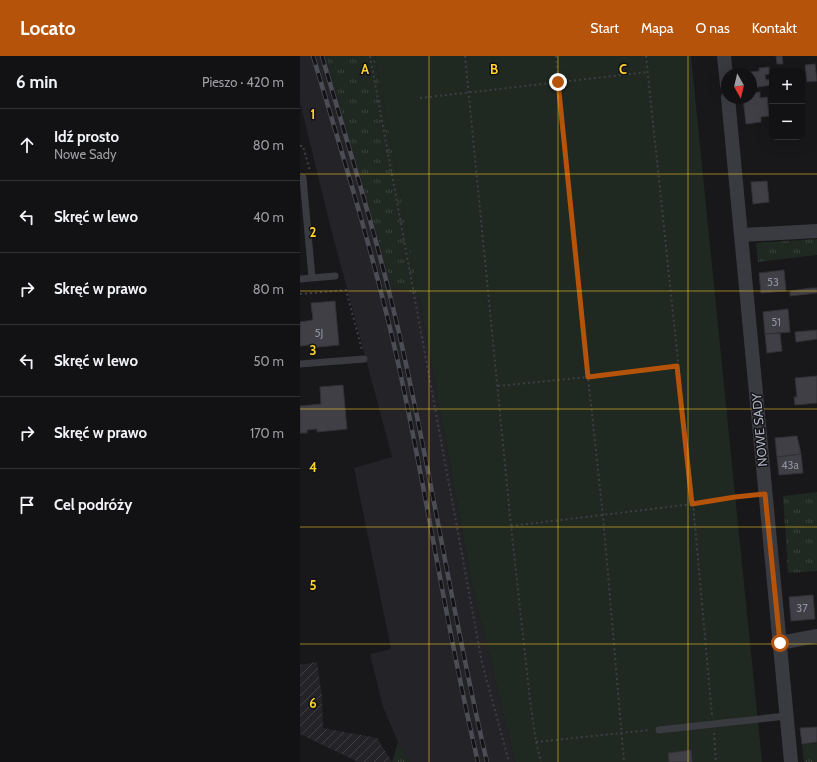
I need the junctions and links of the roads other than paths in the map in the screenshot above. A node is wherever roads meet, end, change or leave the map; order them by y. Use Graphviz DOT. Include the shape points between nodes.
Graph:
graph roads {
  1 [pos="724,56"];
  2 [pos="725,68"];
  3 [pos="729,104"];
  4 [pos="303,178"];
  5 [pos="817,231"];
  6 [pos="741,235"];
  7 [pos="335,276"];
  8 [pos="312,278"];
  9 [pos="300,279"];
  10 [pos="364,359"];
  11 [pos="300,364"];
  12 [pos="817,636"];
  13 [pos="780,643"];
  14 [pos="786,716"];
  15 [pos="659,730"];
  16 [pos="791,762"];
  1 -- 2 [label="street"];
  3 -- 6 [label="street, NOWE SADY"];
  4 -- 8 [label="lane"];
  5 -- 6 [label="street"];
  6 -- 13 [label="street, NOWE SADY"];
  7 -- 8 [label="lane"];
  8 -- 9 [label="lane"];
  10 -- 11 [label="lane"];
  12 -- 13 [label="street"];
  13 -- 14 [label="street, NOWE SADY"];
  14 -- 15 [label="lane"];
  14 -- 16 [label="street, NOWE SADY"];
}
